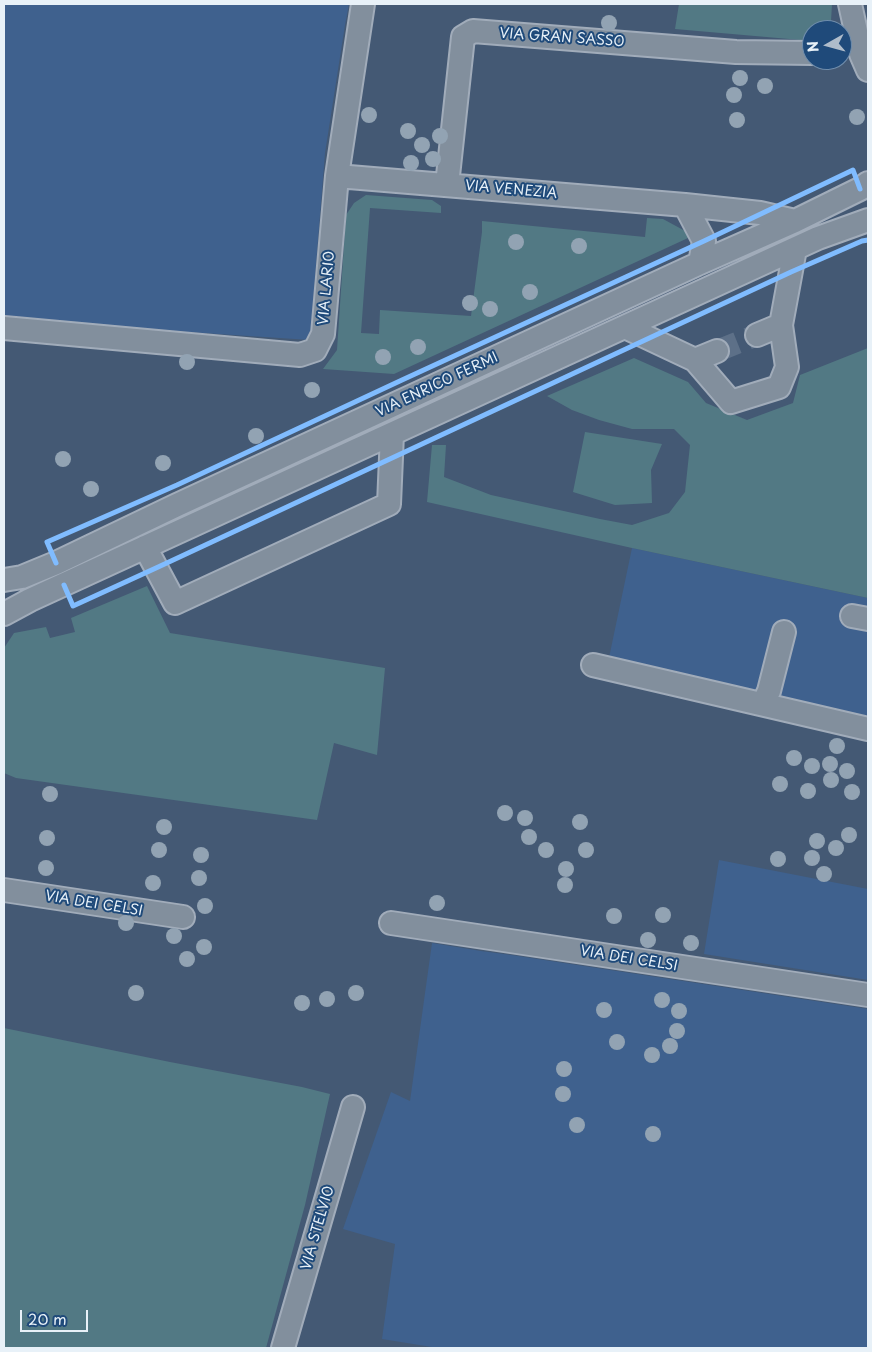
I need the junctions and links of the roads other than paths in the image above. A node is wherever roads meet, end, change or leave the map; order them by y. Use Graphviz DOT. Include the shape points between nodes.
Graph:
graph roads {
  1 [pos="363,4"];
  2 [pos="850,4"];
  3 [pos="802,53"];
  4 [pos="857,59"];
  5 [pos="337,176"];
  6 [pos="868,183"];
  7 [pos="447,185"];
  8 [pos="686,205"];
  9 [pos="868,220"];
  10 [pos="795,221"];
  11 [pos="795,249"];
  12 [pos="700,263"];
  13 [pos="781,325"];
  14 [pos="624,327"];
  15 [pos="4,328"];
  16 [pos="757,335"];
  17 [pos="717,351"];
  18 [pos="695,360"];
  19 [pos="392,434"];
  20 [pos="145,548"];
  21 [pos="4,580"];
  22 [pos="4,614"];
  23 [pos="784,632"];
  24 [pos="593,665"];
  25 [pos="763,704"];
  26 [pos="868,729"];
  27 [pos="4,890"];
  28 [pos="183,917"];
  29 [pos="391,923"];
  30 [pos="868,995"];
  31 [pos="353,1107"];
  32 [pos="283,1348"];
  1 -- 5 [label="street, VIA LARIO"];
  2 -- 4 [label="street"];
  3 -- 7 [label="street, VIA GRAN SASSO" via="736,52 473,32 463,37"];
  5 -- 7 [label="street, VIA VENEZIA"];
  5 -- 15 [label="street, VIA LARIO" via="323,334 315,350 300,355"];
  6 -- 10 [label="street, VIA ENRICO FERMI"];
  7 -- 8 [label="street, VIA VENEZIA"];
  8 -- 10 [label="street, VIA VENEZIA" via="760,213"];
  8 -- 12 [label="street" via="704,241"];
  9 -- 11 [label="street, VIA ENRICO FERMI"];
  10 -- 12 [label="street, VIA ENRICO FERMI"];
  11 -- 13 [label="street"];
  11 -- 14 [label="street, VIA ENRICO FERMI"];
  12 -- 21 [label="street, VIA ENRICO FERMI" via="56,563 22,577"];
  13 -- 16 [label="street"];
  13 -- 18 [label="street" via="787,367 779,387 731,402"];
  14 -- 18 [label="street"];
  14 -- 19 [label="street, VIA ENRICO FERMI"];
  17 -- 18 [label="street"];
  19 -- 20 [label="street, VIA ENRICO FERMI"];
  19 -- 20 [label="street" via="389,504 174,603"];
  20 -- 22 [label="street, VIA ENRICO FERMI"];
  23 -- 25 [label="street"];
  24 -- 25 [label="street"];
  25 -- 26 [label="street"];
  27 -- 28 [label="street, VIA DEI CELSI"];
  29 -- 30 [label="street, VIA DEI CELSI"];
  31 -- 32 [label="street, VIA STELVIO"];
}
